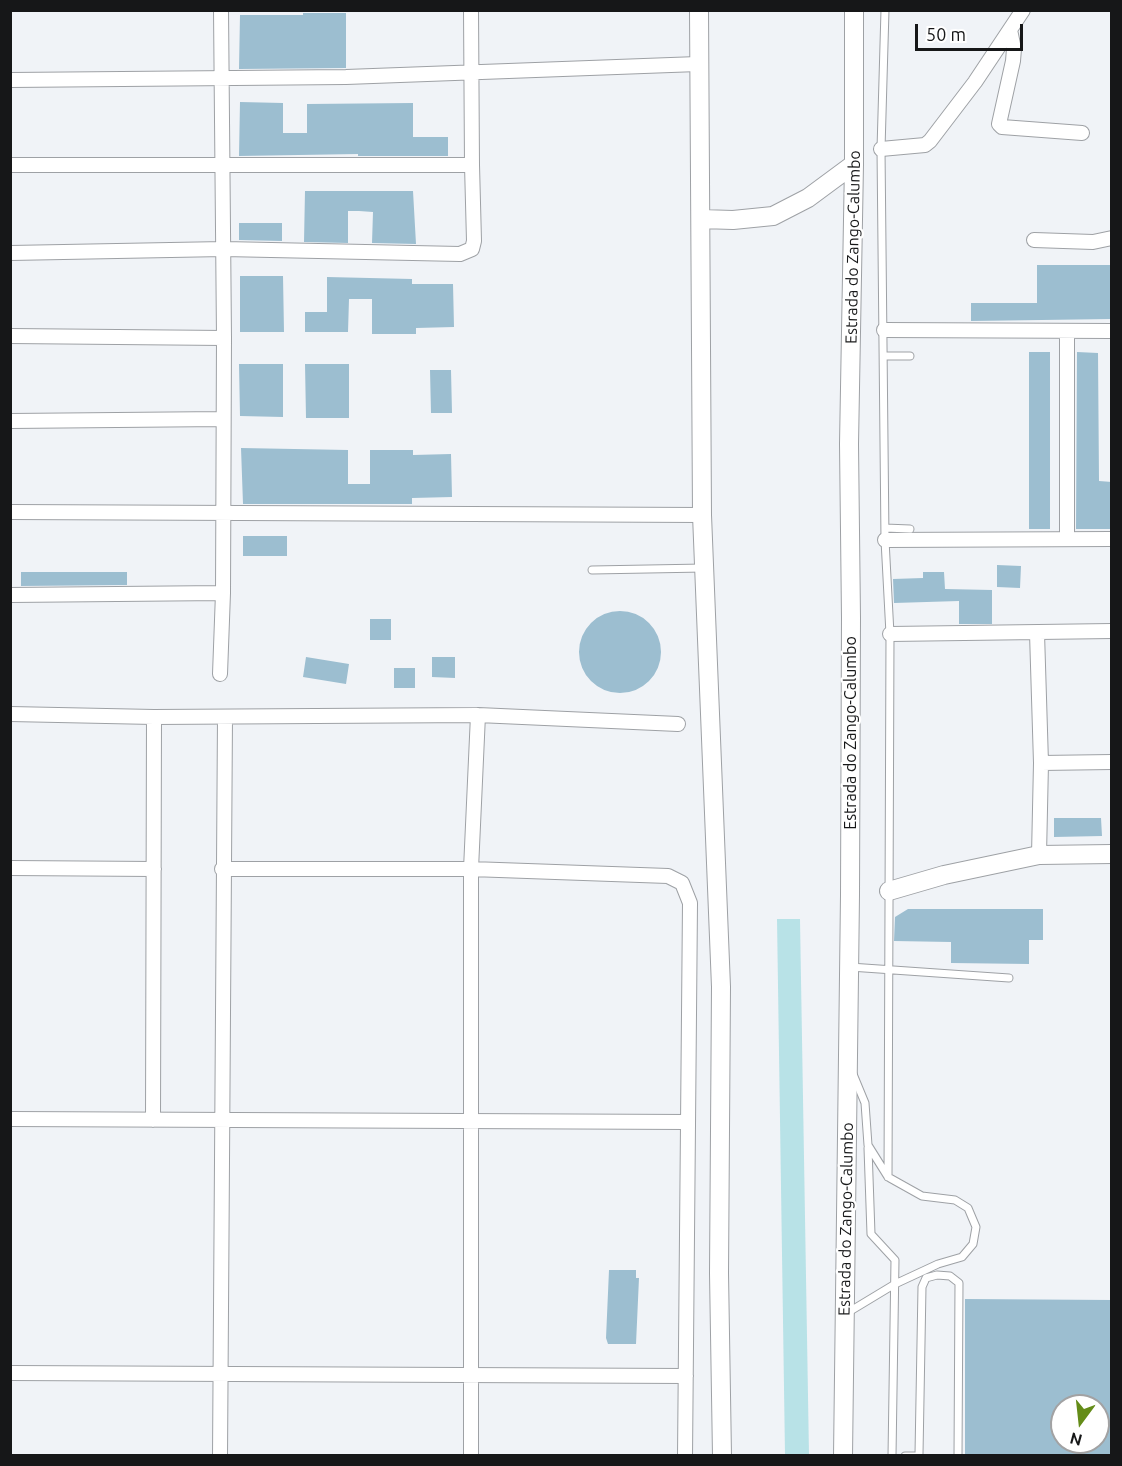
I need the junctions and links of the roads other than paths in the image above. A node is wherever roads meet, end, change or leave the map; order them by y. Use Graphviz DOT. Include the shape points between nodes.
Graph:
graph roads {
  1 [pos="221,10"];
  2 [pos="471,10"];
  3 [pos="699,10"];
  4 [pos="854,10"];
  5 [pos="885,10"];
  6 [pos="1023,10"];
  7 [pos="1010,30"];
  8 [pos="698,64"];
  9 [pos="471,72"];
  10 [pos="221,78"];
  11 [pos="10,80"];
  12 [pos="1082,133"];
  13 [pos="881,149"];
  14 [pos="223,164"];
  15 [pos="854,164"];
  16 [pos="10,165"];
  17 [pos="472,165"];
  18 [pos="701,219"];
  19 [pos="1112,238"];
  20 [pos="1034,240"];
  21 [pos="224,249"];
  22 [pos="10,253"];
  23 [pos="884,330"];
  24 [pos="1112,331"];
  25 [pos="1067,332"];
  26 [pos="10,336"];
  27 [pos="224,338"];
  28 [pos="884,356"];
  29 [pos="910,356"];
  30 [pos="223,419"];
  31 [pos="10,422"];
  32 [pos="10,512"];
  33 [pos="224,513"];
  34 [pos="702,515"];
  35 [pos="910,529"];
  36 [pos="885,534"];
  37 [pos="1067,539"];
  38 [pos="1112,539"];
  39 [pos="705,567"];
  40 [pos="592,570"];
  41 [pos="223,594"];
  42 [pos="10,595"];
  43 [pos="1112,631"];
  44 [pos="1037,633"];
  45 [pos="890,634"];
  46 [pos="219,674"];
  47 [pos="10,714"];
  48 [pos="478,715"];
  49 [pos="153,717"];
  50 [pos="225,717"];
  51 [pos="678,724"];
  52 [pos="1112,762"];
  53 [pos="1041,763"];
  54 [pos="1112,854"];
  55 [pos="1040,855"];
  56 [pos="10,868"];
  57 [pos="154,868"];
  58 [pos="222,868"];
  59 [pos="471,869"];
  60 [pos="889,891"];
  61 [pos="849,967"];
  62 [pos="889,970"];
  63 [pos="1009,978"];
  64 [pos="848,1060"];
  65 [pos="10,1119"];
  66 [pos="153,1120"];
  67 [pos="222,1120"];
  68 [pos="471,1120"];
  69 [pos="687,1122"];
  70 [pos="868,1145"];
  71 [pos="888,1177"];
  72 [pos="895,1284"];
  73 [pos="844,1315"];
  74 [pos="10,1373"];
  75 [pos="222,1374"];
  76 [pos="471,1375"];
  77 [pos="686,1376"];
  78 [pos="220,1455"];
  79 [pos="471,1455"];
  80 [pos="685,1455"];
  81 [pos="722,1455"];
  82 [pos="843,1455"];
  83 [pos="892,1455"];
  84 [pos="904,1455"];
  85 [pos="920,1455"];
  86 [pos="958,1455"];
  1 -- 10 [label="street"];
  2 -- 9 [label="street"];
  3 -- 8 [label="main road"];
  4 -- 15 [label="main road, Estrada do Zango-Calumbo"];
  5 -- 13 [label="lane"];
  6 -- 7 [label="street"];
  7 -- 12 [label="street" via="1013,61 999,124"];
  7 -- 13 [label="street" via="930,141 925,145"];
  8 -- 9 [label="street"];
  8 -- 18 [label="main road"];
  9 -- 10 [label="street"];
  9 -- 17 [label="street"];
  10 -- 11 [label="street"];
  10 -- 14 [label="street"];
  13 -- 23 [label="lane"];
  14 -- 16 [label="street"];
  14 -- 17 [label="street"];
  14 -- 21 [label="street"];
  15 -- 18 [label="main road" via="808,198 773,216"];
  15 -- 61 [label="main road, Estrada do Zango-Calumbo" via="849,444"];
  17 -- 21 [label="street" via="474,241 472,249 460,254"];
  18 -- 34 [label="main road"];
  19 -- 20 [label="street" via="1093,242"];
  21 -- 22 [label="street"];
  21 -- 27 [label="street"];
  23 -- 25 [label="street"];
  23 -- 28 [label="lane"];
  24 -- 25 [label="street"];
  25 -- 37 [label="street"];
  26 -- 27 [label="street"];
  27 -- 30 [label="street"];
  28 -- 29 [label="lane"];
  28 -- 36 [label="lane"];
  30 -- 31 [label="street"];
  30 -- 33 [label="street"];
  32 -- 33 [label="street"];
  33 -- 34 [label="street"];
  33 -- 41 [label="street"];
  34 -- 39 [label="main road"];
  35 -- 36 [label="lane"];
  36 -- 37 [label="street"];
  36 -- 45 [label="lane"];
  37 -- 38 [label="street"];
  39 -- 40 [label="lane"];
  39 -- 81 [label="main road" via="721,987"];
  41 -- 42 [label="street"];
  41 -- 46 [label="street"];
  43 -- 44 [label="street"];
  44 -- 45 [label="street"];
  44 -- 53 [label="street"];
  45 -- 60 [label="lane"];
  47 -- 49 [label="street"];
  48 -- 50 [label="street"];
  48 -- 51 [label="street"];
  48 -- 59 [label="street"];
  49 -- 50 [label="street"];
  49 -- 57 [label="street"];
  50 -- 58 [label="street"];
  52 -- 53 [label="street"];
  53 -- 55 [label="street"];
  54 -- 55 [label="main road"];
  55 -- 60 [label="main road" via="944,874"];
  56 -- 57 [label="street"];
  57 -- 66 [label="street"];
  58 -- 59 [label="street"];
  58 -- 67 [label="street"];
  59 -- 68 [label="street"];
  59 -- 69 [label="street" via="668,876 682,883 690,903"];
  60 -- 62 [label="lane"];
  61 -- 62 [label="lane"];
  61 -- 64 [label="main road, Estrada do Zango-Calumbo"];
  62 -- 63 [label="lane"];
  62 -- 71 [label="lane"];
  64 -- 70 [label="lane" via="865,1103"];
  64 -- 73 [label="main road, Estrada do Zango-Calumbo"];
  65 -- 66 [label="street"];
  66 -- 67 [label="street"];
  67 -- 68 [label="street"];
  67 -- 75 [label="street"];
  68 -- 69 [label="street"];
  68 -- 76 [label="street"];
  69 -- 77 [label="street"];
  70 -- 71 [label="lane"];
  70 -- 72 [label="lane" via="871,1234 895,1260"];
  71 -- 72 [label="lane" via="922,1196 955,1200 968,1208 976,1227 973,1244 962,1257"];
  72 -- 73 [label="lane"];
  72 -- 83 [label="lane"];
  73 -- 82 [label="main road, Estrada do Zango-Calumbo"];
  74 -- 75 [label="street"];
  75 -- 76 [label="street"];
  75 -- 78 [label="street"];
  76 -- 77 [label="street"];
  76 -- 79 [label="street"];
  77 -- 80 [label="street"];
  84 -- 85 [label="lane"];
  85 -- 86 [label="lane" via="922,1287 926,1278 937,1275 950,1276 959,1283"];
}
